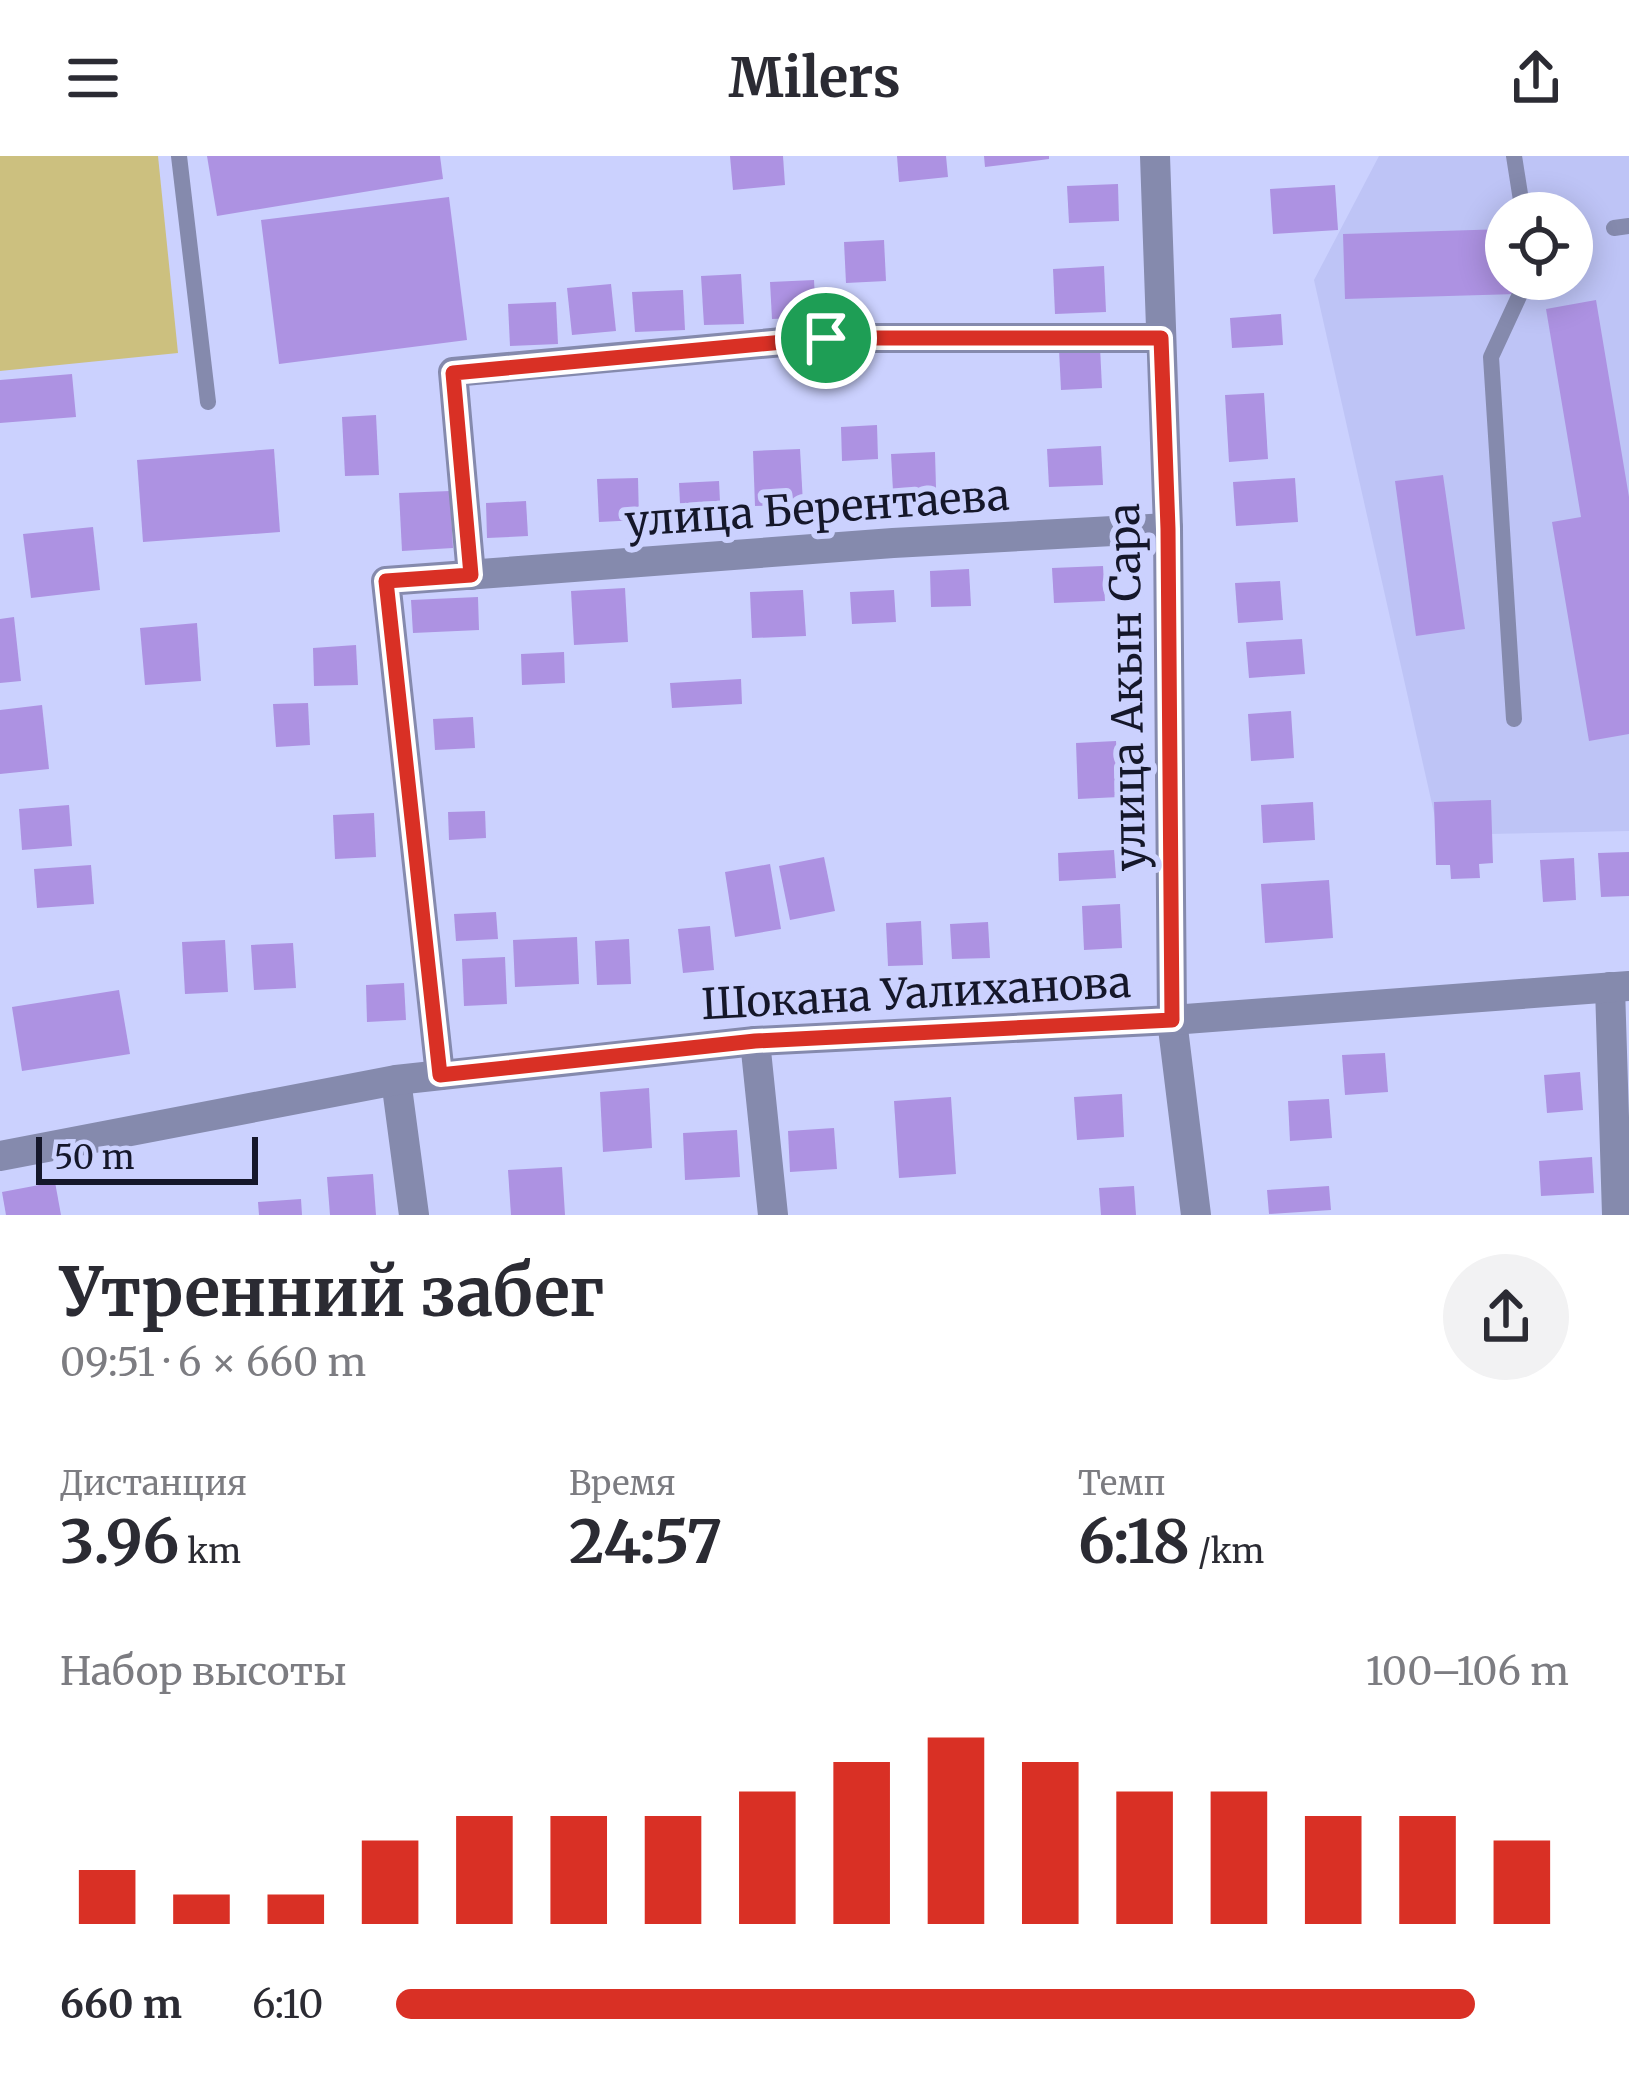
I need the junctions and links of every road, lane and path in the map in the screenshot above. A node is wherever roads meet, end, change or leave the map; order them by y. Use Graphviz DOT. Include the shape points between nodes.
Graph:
graph roads {
  1 [pos="179,156"];
  2 [pos="1155,156"];
  3 [pos="1514,156"];
  4 [pos="1520,192"];
  5 [pos="1517,300"];
  6 [pos="1161,338"];
  7 [pos="208,402"];
  8 [pos="1168,529"];
  9 [pos="471,575"];
  10 [pos="1514,719"];
  11 [pos="1620,986"];
  12 [pos="1172,1020"];
  13 [pos="755,1041"];
  14 [pos="440,1075"];
  15 [pos="396,1080"];
  16 [pos="0,1156"];
  17 [pos="413,1215"];
  18 [pos="773,1215"];
  19 [pos="1196,1215"];
  20 [pos="1617,1215"];
  1 -- 7 [label="lane"];
  2 -- 6 [label="street, улица Акын Сара"];
  3 -- 4 [label="lane"];
  5 -- 10 [label="lane" via="1491,357"];
  6 -- 8 [label="street, улица Акын Сара"];
  6 -- 9 [label="street" via="826,338 453,373"];
  8 -- 9 [label="street, улица Берентаева"];
  8 -- 12 [label="street, улица Акын Сара"];
  9 -- 14 [label="street, улица Берентаева" via="386,581"];
  11 -- 12 [label="street, Шокана Уалиханова"];
  11 -- 20 [label="street"];
  12 -- 13 [label="street, Шокана Уалиханова"];
  12 -- 19 [label="street, улица Акын Сара"];
  13 -- 14 [label="street, Шокана Уалиханова"];
  13 -- 18 [label="street"];
  14 -- 15 [label="street, Шокана Уалиханова"];
  15 -- 16 [label="street, Шокана Уалиханова"];
  15 -- 17 [label="street"];
}
